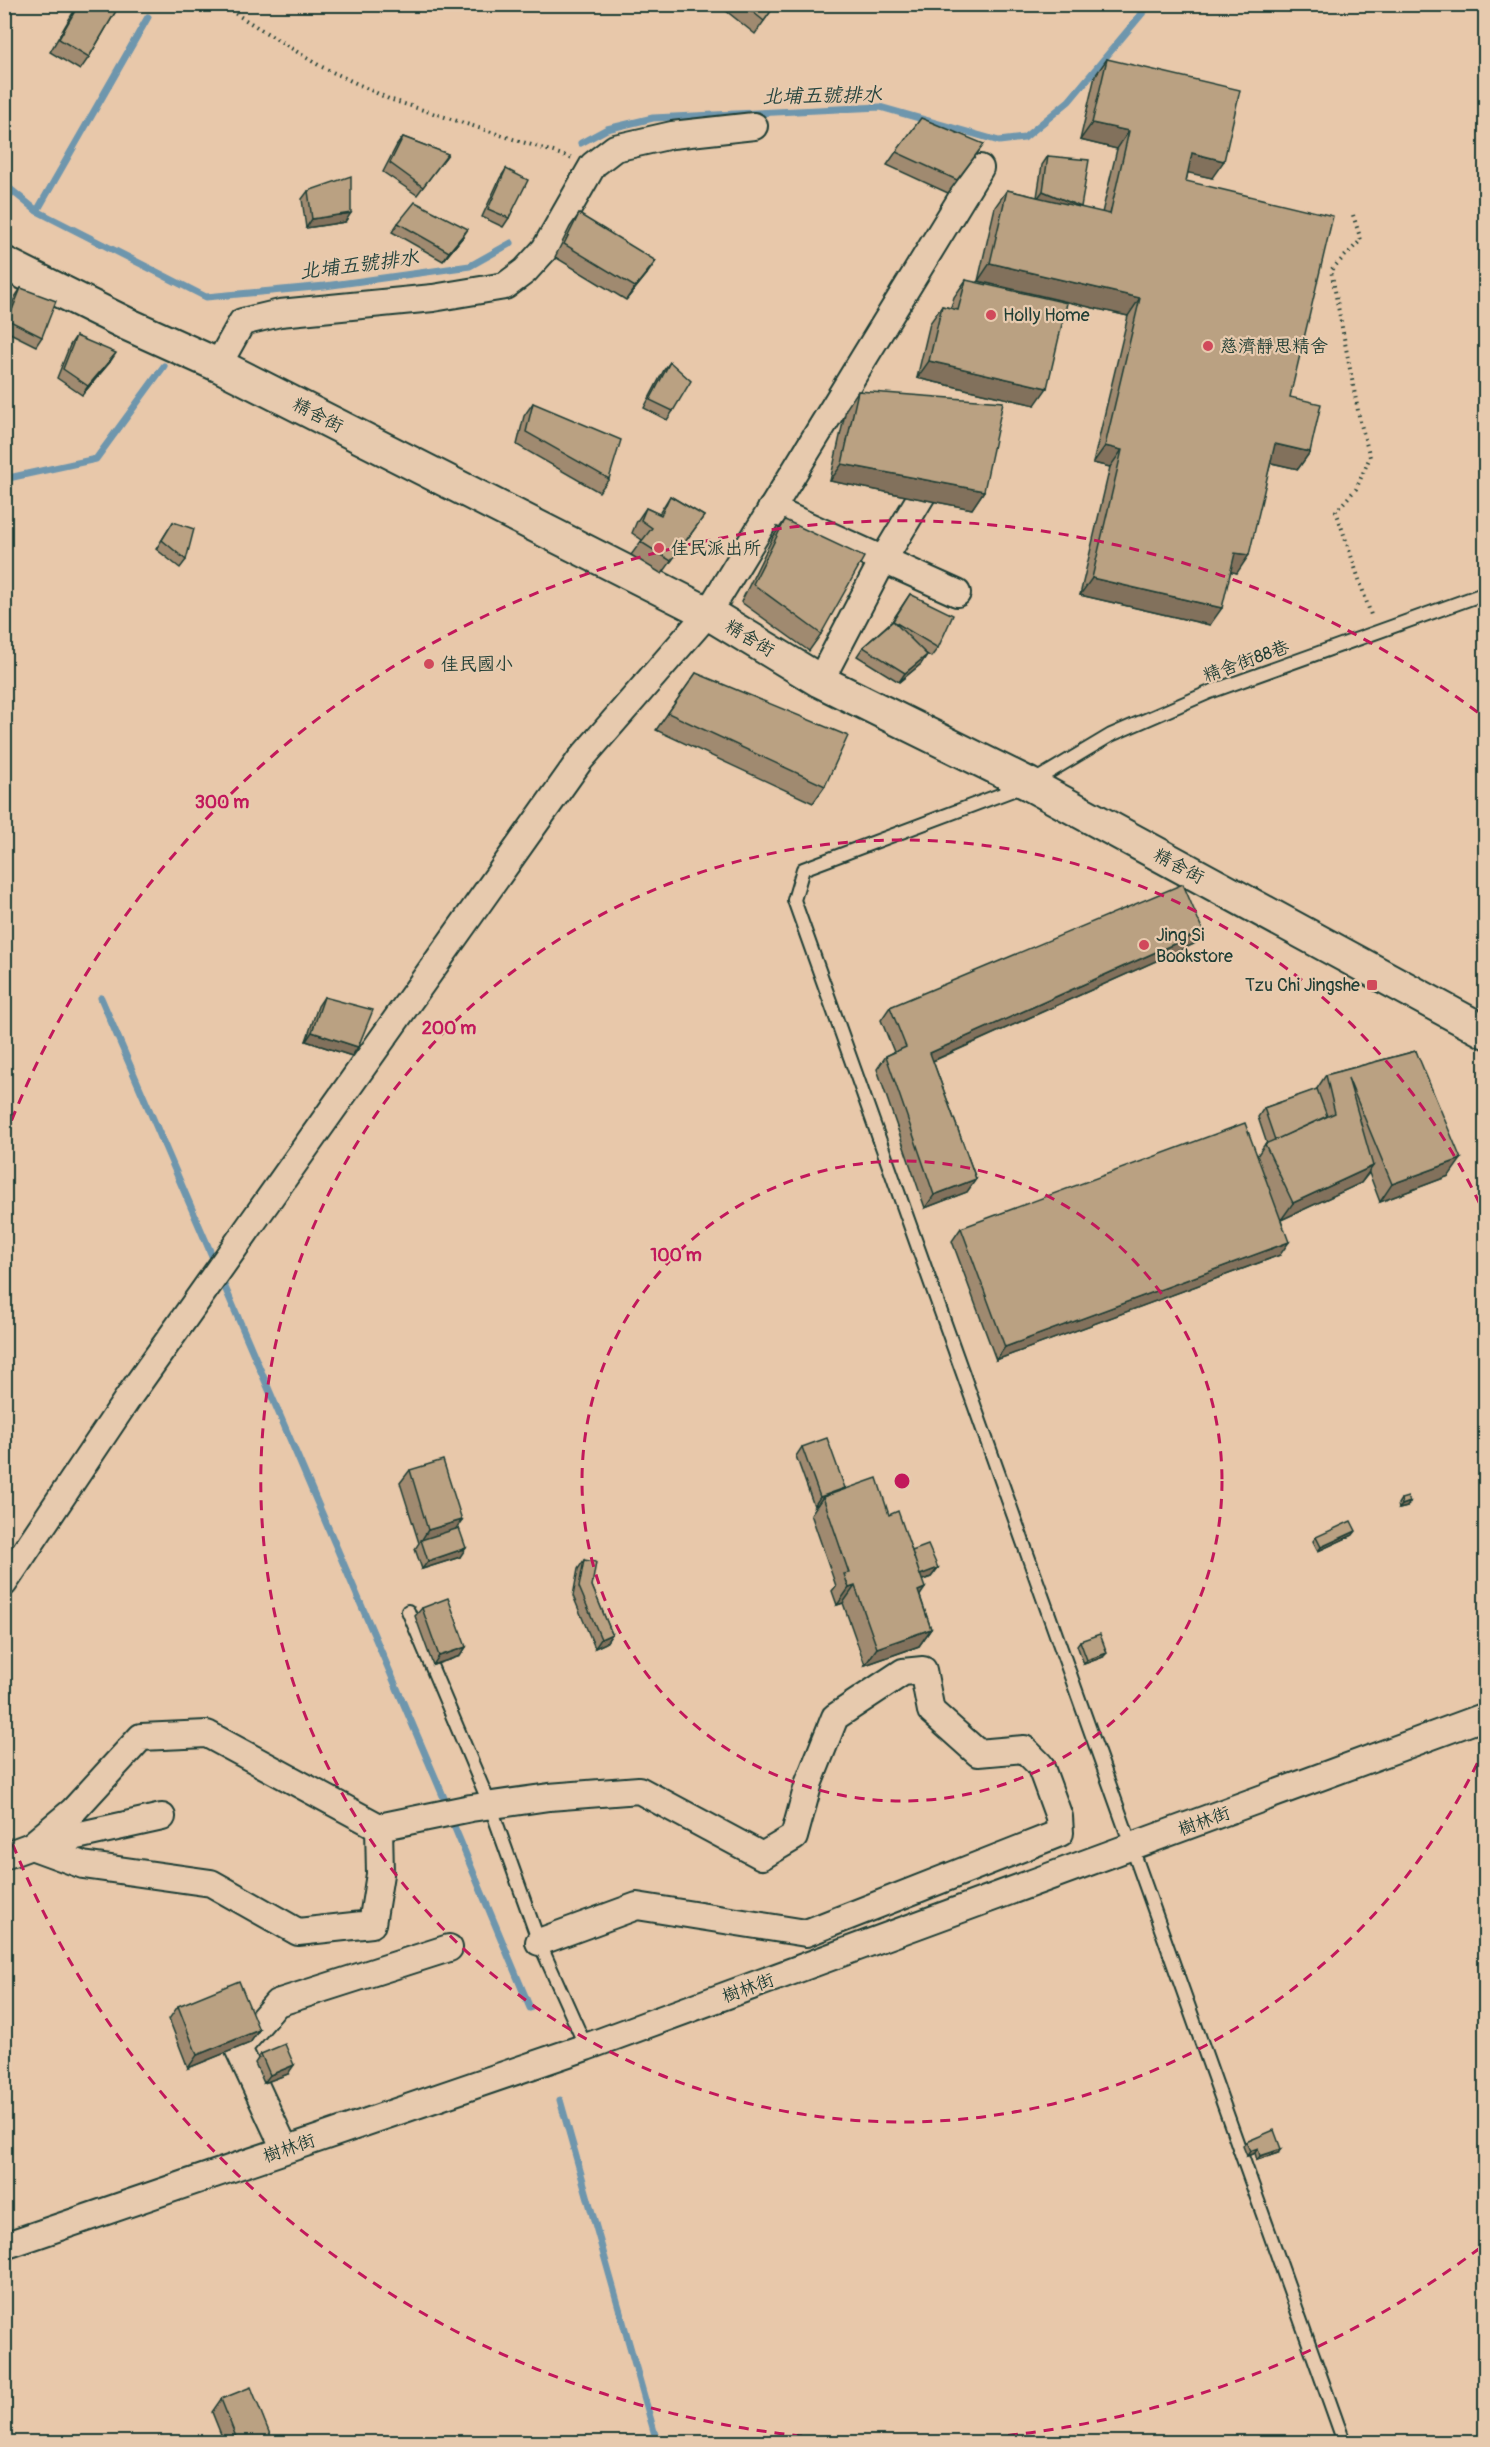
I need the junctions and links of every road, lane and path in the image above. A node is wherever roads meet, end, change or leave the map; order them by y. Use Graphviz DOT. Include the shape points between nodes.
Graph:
graph roads {
  1 [pos="220,4"];
  2 [pos="754,126"];
  3 [pos="593,165"];
  4 [pos="980,168"];
  5 [pos="1353,215"];
  6 [pos="4,263"];
  7 [pos="218,365"];
  8 [pos="948,452"];
  9 [pos="771,509"];
  10 [pos="883,560"];
  11 [pos="957,593"];
  12 [pos="1485,593"];
  13 [pos="708,613"];
  14 [pos="1377,632"];
  15 [pos="820,681"];
  16 [pos="1029,784"];
  17 [pos="1484,1034"];
  18 [pos="4,1583"];
  19 [pos="408,1611"];
  20 [pos="1485,1716"];
  21 [pos="490,1805"];
  22 [pos="162,1817"];
  23 [pos="379,1827"];
  24 [pos="31,1846"];
  25 [pos="1130,1848"];
  26 [pos="4,1856"];
  27 [pos="539,1942"];
  28 [pos="449,1948"];
  29 [pos="586,2047"];
  30 [pos="285,2149"];
  31 [pos="4,2246"];
  32 [pos="1344,2442"];
  1 -- 3 [label="path" via="320,66 389,99"];
  2 -- 3 [label="street" via="672,135 615,148"];
  3 -- 7 [label="street" via="545,249 505,286 433,298 280,313 242,322"];
  4 -- 9 [label="street"];
  5 -- 14 [label="path" via="1360,240 1331,270 1370,457 1356,489 1336,512"];
  6 -- 7 [label="street, 精舍街"];
  7 -- 13 [label="street, 精舍街"];
  8 -- 10 [label="street"];
  9 -- 10 [label="street"];
  9 -- 13 [label="street"];
  10 -- 11 [label="street"];
  10 -- 15 [label="street"];
  12 -- 14 [label="lane, 精舍街88巷"];
  13 -- 15 [label="street, 精舍街"];
  13 -- 18 [label="street" via="580,760 137,1385"];
  14 -- 16 [label="lane, 精舍街88巷" via="1210,692 1122,730"];
  15 -- 16 [label="street, 精舍街"];
  16 -- 17 [label="street, 精舍街"];
  16 -- 25 [label="lane, 精舍街88巷" via="803,869 794,900"];
  19 -- 21 [label="lane"];
  20 -- 25 [label="street, 樹林街"];
  21 -- 23 [label="street"];
  21 -- 27 [label="lane"];
  21 -- 27 [label="street" via="639,1790 762,1856 794,1837 809,1782 835,1717 903,1672 923,1670 931,1711 978,1753 1024,1749 1040,1765 1059,1817 1060,1833 806,1933 637,1906"];
  22 -- 24 [label="street"];
  23 -- 24 [label="street" via="207,1734 141,1737 73,1811"];
  23 -- 24 [label="street" via="380,1874 372,1924 298,1932 211,1883 83,1865"];
  24 -- 26 [label="street"];
  25 -- 29 [label="street, 樹林街"];
  25 -- 32 [label="lane"];
  27 -- 29 [label="lane"];
  28 -- 30 [label="street" via="277,2003 238,2048"];
  29 -- 30 [label="street, 樹林街"];
  30 -- 31 [label="street, 樹林街"];
}
